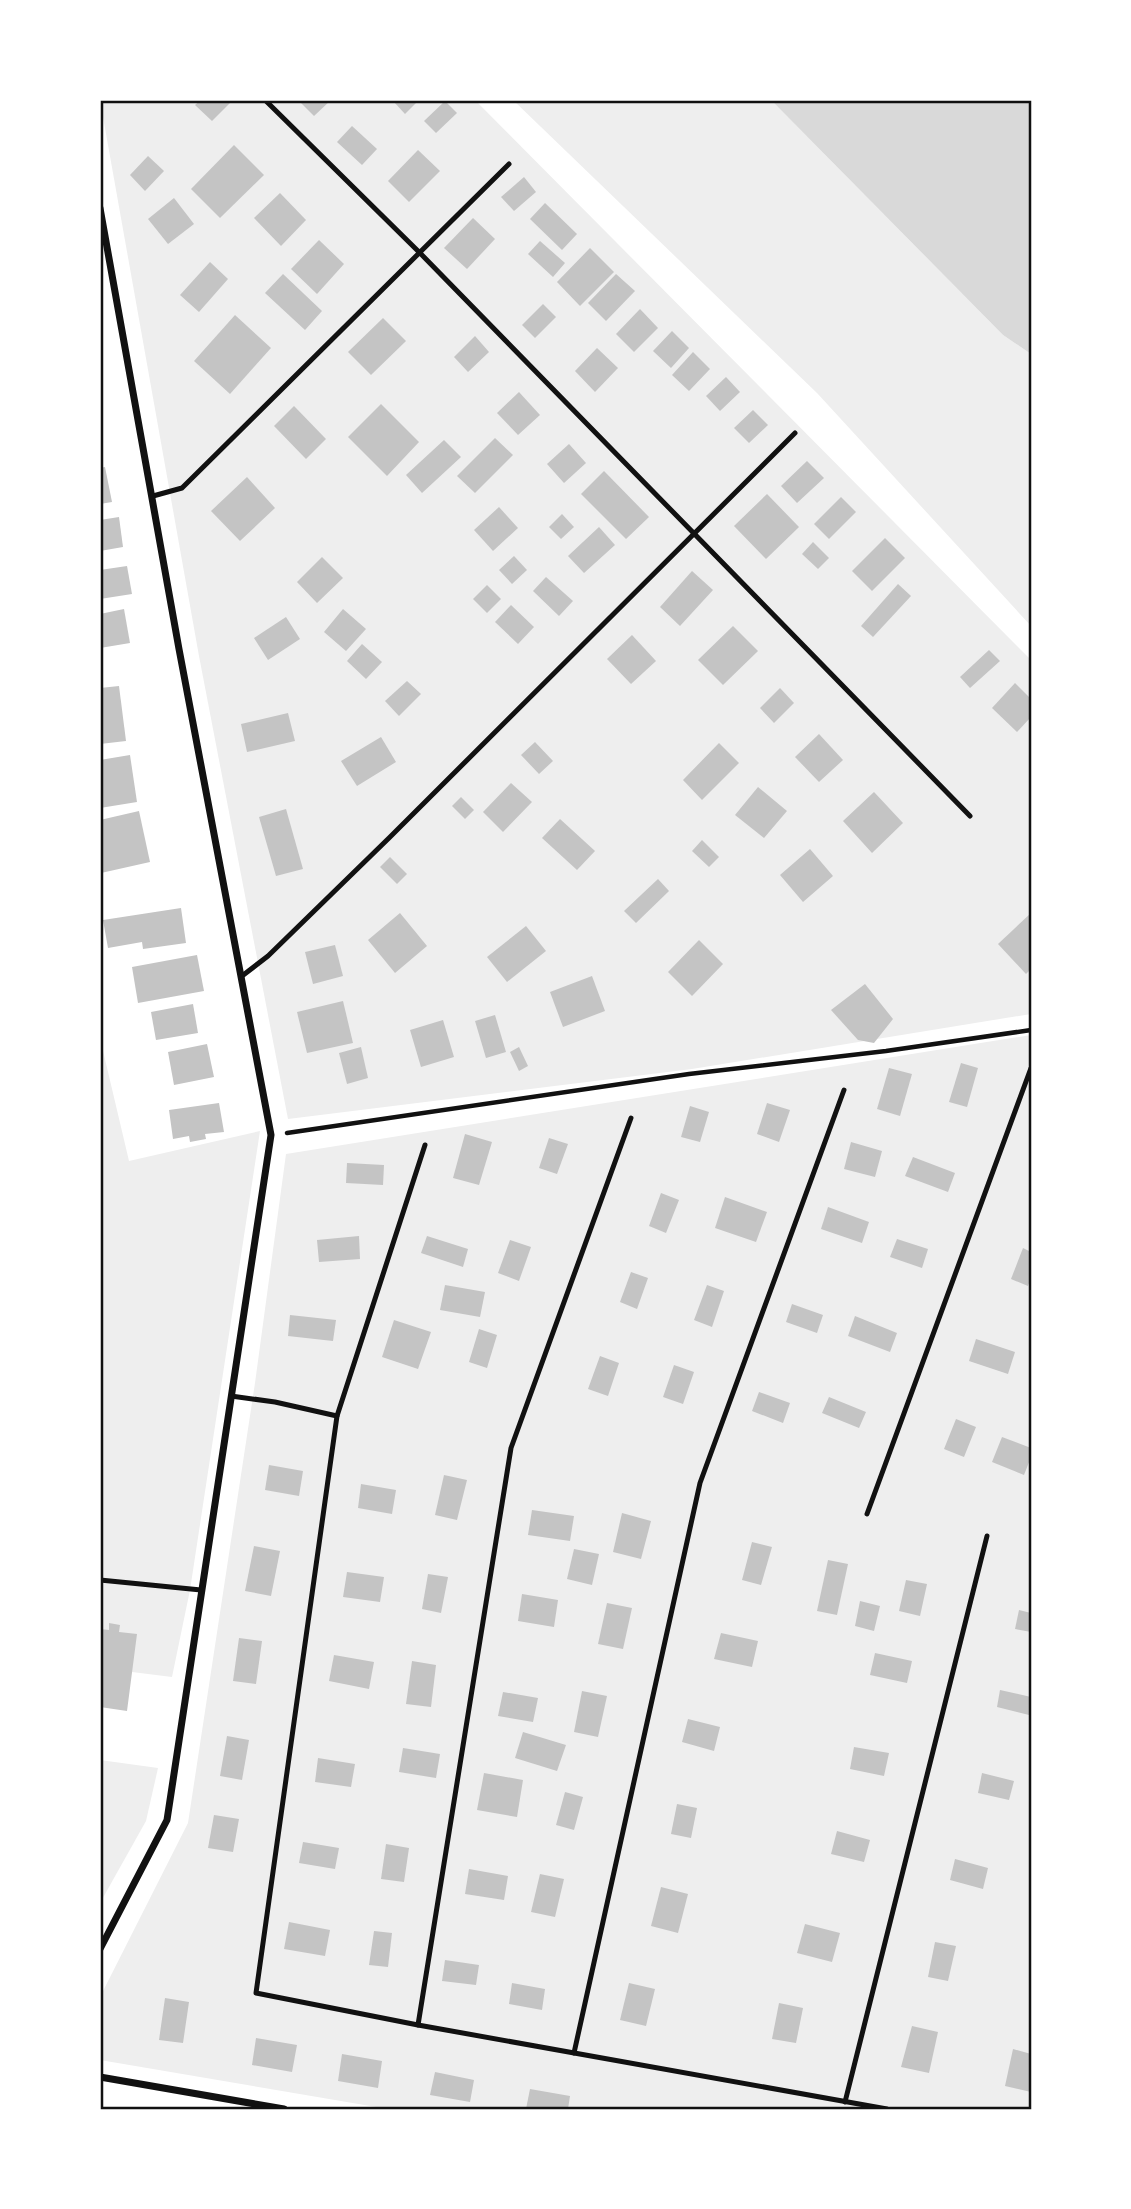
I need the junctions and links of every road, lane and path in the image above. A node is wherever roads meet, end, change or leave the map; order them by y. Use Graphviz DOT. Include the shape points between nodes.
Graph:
graph roads {
  1 [pos="265,100"];
  2 [pos="509,164"];
  3 [pos="100,208"];
  4 [pos="420,253"];
  5 [pos="795,433"];
  6 [pos="153,496"];
  7 [pos="693,532"];
  8 [pos="970,816"];
  9 [pos="242,976"];
  10 [pos="1031,1030"];
  11 [pos="1031,1068"];
  12 [pos="844,1090"];
  13 [pos="631,1118"];
  14 [pos="271,1135"];
  15 [pos="425,1145"];
  16 [pos="231,1396"];
  17 [pos="337,1416"];
  18 [pos="867,1514"];
  19 [pos="987,1536"];
  20 [pos="100,1580"];
  21 [pos="201,1590"];
  22 [pos="100,1949"];
  23 [pos="418,2025"];
  24 [pos="575,2053"];
  25 [pos="100,2077"];
  26 [pos="845,2102"];
  27 [pos="284,2109"];
  28 [pos="887,2109"];
  1 -- 4 [label="lane"];
  2 -- 4 [label="lane"];
  3 -- 6 [label="street"];
  4 -- 6 [label="lane" via="182,488"];
  4 -- 7 [label="lane"];
  5 -- 7 [label="lane"];
  6 -- 9 [label="street"];
  7 -- 8 [label="lane"];
  7 -- 9 [label="lane" via="389,838"];
  9 -- 14 [label="street"];
  10 -- 14 [label="path"];
  11 -- 18 [label="lane"];
  12 -- 24 [label="lane" via="701,1483"];
  13 -- 23 [label="lane" via="511,1448"];
  14 -- 16 [label="street"];
  15 -- 17 [label="lane"];
  16 -- 17 [label="lane"];
  16 -- 21 [label="street"];
  17 -- 23 [label="lane" via="256,1993"];
  19 -- 26 [label="lane"];
  20 -- 21 [label="lane"];
  21 -- 22 [label="street" via="167,1820"];
  23 -- 24 [label="lane"];
  24 -- 26 [label="lane"];
  25 -- 27 [label="street"];
  26 -- 28 [label="lane"];
}
